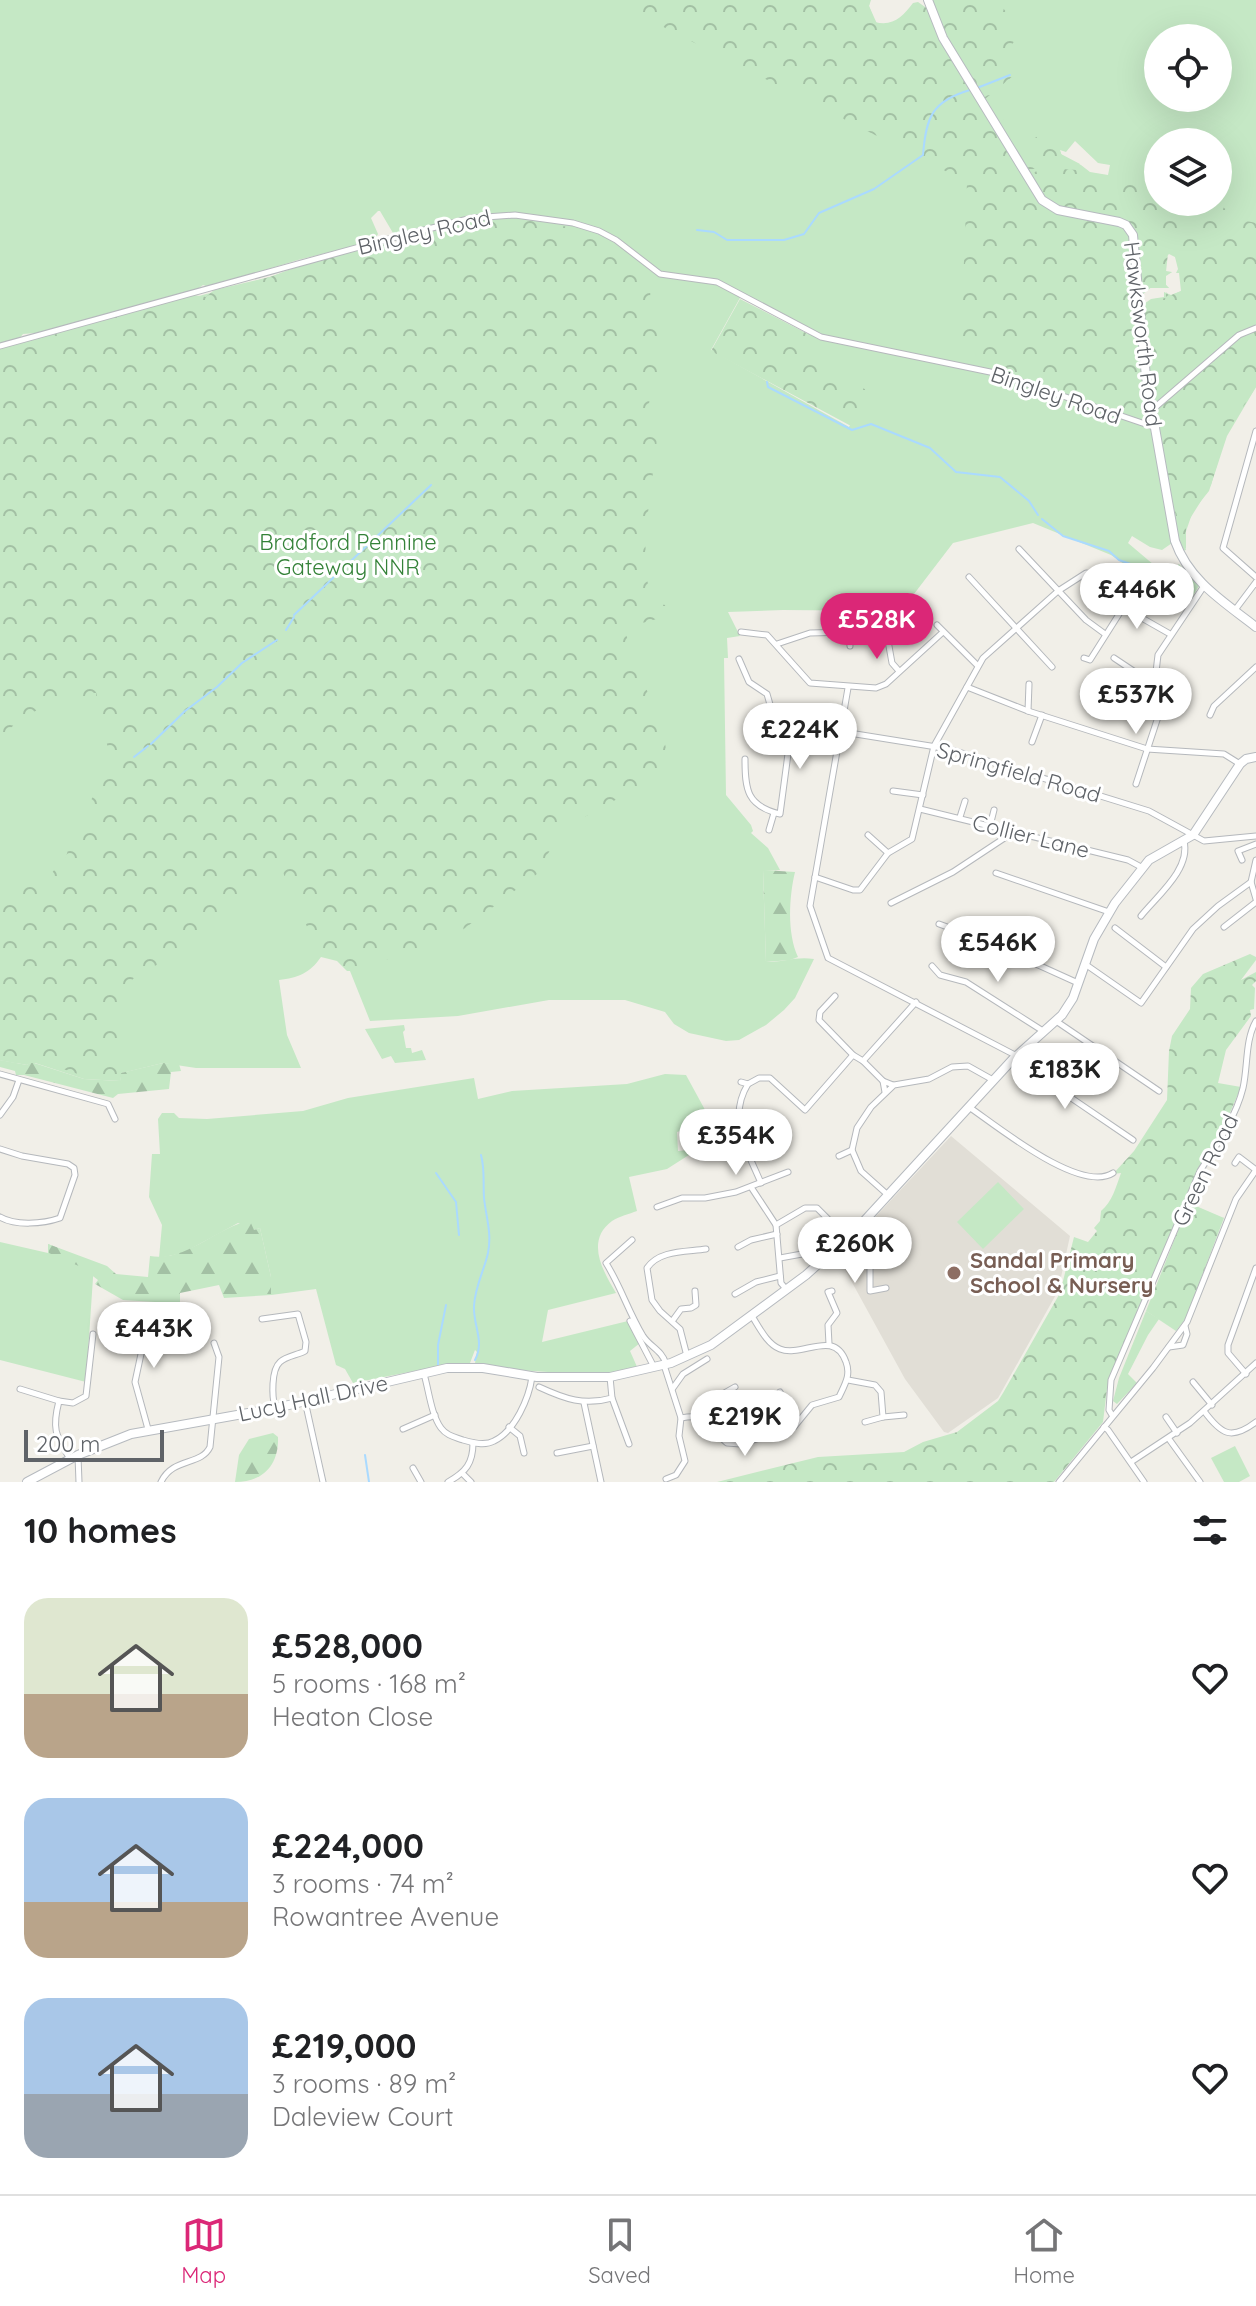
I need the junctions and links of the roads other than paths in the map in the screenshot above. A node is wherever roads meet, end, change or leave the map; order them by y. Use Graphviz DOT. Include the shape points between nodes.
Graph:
graph roads {
  1 [pos="928,0"];
  2 [pos="1256,328"];
  3 [pos="0,346"];
  4 [pos="1151,411"];
  5 [pos="1154,427"];
  6 [pos="1256,431"];
  7 [pos="1019,549"];
  8 [pos="1113,574"];
  9 [pos="969,577"];
  10 [pos="1256,580"];
  11 [pos="1204,586"];
  12 [pos="1058,591"];
  13 [pos="1235,611"];
  14 [pos="937,625"];
  15 [pos="1256,627"];
  16 [pos="1016,628"];
  17 [pos="741,632"];
  18 [pos="943,632"];
  19 [pos="1105,634"];
  20 [pos="1170,634"];
  21 [pos="887,635"];
  22 [pos="777,644"];
  23 [pos="850,646"];
  24 [pos="1084,658"];
  25 [pos="1114,658"];
  26 [pos="739,659"];
  27 [pos="978,666"];
  28 [pos="1052,667"];
  29 [pos="1256,667"];
  30 [pos="899,671"];
  31 [pos="1155,680"];
  32 [pos="1029,684"];
  33 [pos="967,687"];
  34 [pos="848,688"];
  35 [pos="1156,690"];
  36 [pos="1183,694"];
  37 [pos="1028,711"];
  38 [pos="1042,715"];
  39 [pos="1210,715"];
  40 [pos="792,724"];
  41 [pos="842,733"];
  42 [pos="1032,742"];
  43 [pos="934,746"];
  44 [pos="1147,749"];
  45 [pos="1256,757"];
  46 [pos="745,759"];
  47 [pos="1240,764"];
  48 [pos="1136,784"];
  49 [pos="893,791"];
  50 [pos="923,795"];
  51 [pos="965,801"];
  52 [pos="920,809"];
  53 [pos="994,810"];
  54 [pos="777,813"];
  55 [pos="960,817"];
  56 [pos="990,826"];
  57 [pos="769,830"];
  58 [pos="1013,833"];
  59 [pos="868,835"];
  60 [pos="1193,835"];
  61 [pos="1256,836"];
  62 [pos="1184,841"];
  63 [pos="1256,844"];
  64 [pos="888,853"];
  65 [pos="1242,860"];
  66 [pos="1256,860"];
  67 [pos="1141,867"];
  68 [pos="996,873"];
  69 [pos="815,877"];
  70 [pos="1251,882"];
  71 [pos="1256,900"];
  72 [pos="891,903"];
  73 [pos="1109,912"];
  74 [pos="1141,916"];
  75 [pos="990,923"];
  76 [pos="939,924"];
  77 [pos="1224,927"];
  78 [pos="1115,928"];
  79 [pos="983,940"];
  80 [pos="1085,964"];
  81 [pos="932,966"];
  82 [pos="1166,967"];
  83 [pos="1079,983"];
  84 [pos="835,996"];
  85 [pos="916,1002"];
  86 [pos="1055,1021"];
  87 [pos="1256,1021"];
  88 [pos="1043,1031"];
  89 [pos="853,1055"];
  90 [pos="1015,1057"];
  91 [pos="863,1061"];
  92 [pos="0,1074"];
  93 [pos="19,1080"];
  94 [pos="993,1080"];
  95 [pos="883,1081"];
  96 [pos="894,1085"];
  97 [pos="1159,1091"];
  98 [pos="885,1092"];
  99 [pos="969,1107"];
  100 [pos="0,1115"];
  101 [pos="115,1119"];
  102 [pos="1133,1140"];
  103 [pos="744,1143"];
  104 [pos="0,1149"];
  105 [pos="852,1150"];
  106 [pos="694,1153"];
  107 [pos="839,1156"];
  108 [pos="1238,1157"];
  109 [pos="1256,1170"];
  110 [pos="788,1172"];
  111 [pos="1113,1173"];
  112 [pos="761,1183"];
  113 [pos="751,1187"];
  114 [pos="890,1197"];
  115 [pos="657,1207"];
  116 [pos="0,1217"];
  117 [pos="829,1220"];
  118 [pos="776,1225"];
  119 [pos="855,1231"];
  120 [pos="777,1234"];
  121 [pos="632,1240"];
  122 [pos="738,1247"];
  123 [pos="706,1249"];
  124 [pos="802,1254"];
  125 [pos="780,1258"];
  126 [pos="1256,1268"];
  127 [pos="780,1276"];
  128 [pos="886,1288"];
  129 [pos="787,1290"];
  130 [pos="695,1291"];
  131 [pos="832,1291"];
  132 [pos="735,1294"];
  133 [pos="150,1312"];
  134 [pos="752,1316"];
  135 [pos="262,1319"];
  136 [pos="673,1320"];
  137 [pos="630,1321"];
  138 [pos="1185,1325"];
  139 [pos="93,1334"];
  140 [pos="214,1343"];
  141 [pos="829,1344"];
  142 [pos="1168,1347"];
  143 [pos="688,1357"];
  144 [pos="707,1359"];
  145 [pos="1256,1363"];
  146 [pos="662,1366"];
  147 [pos="424,1374"];
  148 [pos="1246,1374"];
  149 [pos="532,1377"];
  150 [pos="610,1377"];
  151 [pos="848,1380"];
  152 [pos="1193,1382"];
  153 [pos="539,1387"];
  154 [pos="735,1387"];
  155 [pos="673,1388"];
  156 [pos="20,1389"];
  157 [pos="780,1392"];
  158 [pos="612,1398"];
  159 [pos="59,1401"];
  160 [pos="305,1401"];
  161 [pos="584,1403"];
  162 [pos="1212,1405"];
  163 [pos="276,1408"];
  164 [pos="1204,1411"];
  165 [pos="435,1415"];
  166 [pos="904,1415"];
  167 [pos="1112,1415"];
  168 [pos="883,1417"];
  169 [pos="1166,1417"];
  170 [pos="681,1418"];
  171 [pos="703,1418"];
  172 [pos="212,1420"];
  173 [pos="797,1421"];
  174 [pos="865,1422"];
  175 [pos="1256,1422"];
  176 [pos="509,1427"];
  177 [pos="1104,1427"];
  178 [pos="148,1429"];
  179 [pos="403,1429"];
  180 [pos="1177,1433"];
  181 [pos="1169,1439"];
  182 [pos="473,1443"];
  183 [pos="629,1444"];
  184 [pos="593,1446"];
  185 [pos="524,1453"];
  186 [pos="557,1453"];
  187 [pos="74,1457"];
  188 [pos="1131,1462"];
  189 [pos="413,1468"];
  190 [pos="463,1474"];
  191 [pos="666,1479"];
  192 [pos="27,1482"];
  193 [pos="79,1482"];
  194 [pos="161,1482"];
  195 [pos="323,1482"];
  196 [pos="421,1482"];
  197 [pos="448,1482"];
  198 [pos="471,1482"];
  199 [pos="601,1482"];
  200 [pos="1059,1482"];
  201 [pos="1144,1482"];
  202 [pos="1200,1482"];
  1 -- 4 [label="street, Hawksworth Road" via="943,38 1042,200 1058,210 1119,222 1133,235"];
  2 -- 4 [label="street" via="1239,335"];
  3 -- 5 [label="street, Bingley Road" via="392,238 472,218 515,215 599,231 660,274 717,282 821,337 995,373"];
  4 -- 5 [label="street, Hawksworth Road"];
  5 -- 11 [label="street, Hawksworth Road" via="1175,541 1186,567"];
  6 -- 10 [label="street" via="1223,548"];
  7 -- 12 [label="street"];
  8 -- 12 [label="street" via="1106,578 1086,573"];
  9 -- 16 [label="street"];
  10 -- 13 [label="street"];
  11 -- 13 [label="street"];
  11 -- 20 [label="street"];
  12 -- 16 [label="street"];
  12 -- 19 [label="street"];
  13 -- 15 [label="street"];
  14 -- 18 [label="street"];
  16 -- 27 [label="street"];
  16 -- 28 [label="street"];
  17 -- 22 [label="street" via="767,635"];
  18 -- 27 [label="street"];
  18 -- 30 [label="street"];
  19 -- 20 [label="street" via="1126,609"];
  19 -- 24 [label="street" via="1090,660"];
  20 -- 31 [label="street" via="1158,655"];
  21 -- 30 [label="street" via="892,663"];
  22 -- 23 [label="street" via="810,633 849,632"];
  22 -- 34 [label="street" via="810,683"];
  25 -- 31 [label="street"];
  26 -- 40 [label="street, Springfield Road" via="751,684 769,697 775,717"];
  27 -- 33 [label="street"];
  29 -- 39 [label="street"];
  30 -- 34 [label="street" via="880,688"];
  31 -- 35 [label="street"];
  32 -- 37 [label="street"];
  33 -- 37 [label="street"];
  33 -- 43 [label="street"];
  34 -- 41 [label="street"];
  35 -- 36 [label="street"];
  35 -- 44 [label="street" via="1158,717"];
  37 -- 38 [label="street"];
  38 -- 42 [label="street"];
  38 -- 44 [label="street"];
  40 -- 41 [label="street, Springfield Road"];
  40 -- 54 [label="street"];
  41 -- 43 [label="street, Springfield Road"];
  41 -- 69 [label="street"];
  43 -- 50 [label="street"];
  43 -- 60 [label="street, Springfield Road" via="1149,811"];
  44 -- 47 [label="street" via="1224,754"];
  44 -- 48 [label="street"];
  45 -- 47 [label="street"];
  46 -- 54 [label="street" via="750,797 759,807"];
  47 -- 60 [label="street"];
  49 -- 50 [label="street"];
  50 -- 52 [label="street"];
  51 -- 55 [label="street"];
  52 -- 55 [label="street, Collier Lane"];
  52 -- 64 [label="street" via="914,837"];
  53 -- 56 [label="street"];
  54 -- 57 [label="street"];
  55 -- 56 [label="street, Collier Lane"];
  56 -- 58 [label="street, Collier Lane"];
  58 -- 67 [label="street, Collier Lane"];
  58 -- 72 [label="street"];
  59 -- 64 [label="street"];
  60 -- 61 [label="street, Springfield Road" via="1204,841"];
  60 -- 62 [label="street"];
  62 -- 67 [label="street"];
  62 -- 74 [label="street" via="1183,865"];
  63 -- 65 [label="street" via="1238,851"];
  64 -- 69 [label="street" via="857,891"];
  66 -- 70 [label="street"];
  67 -- 73 [label="street, Lucy Hall Drive"];
  68 -- 73 [label="street"];
  69 -- 85 [label="street" via="811,909 828,958"];
  70 -- 71 [label="street"];
  70 -- 82 [label="street" via="1193,929"];
  71 -- 77 [label="street"];
  73 -- 80 [label="street, Lucy Hall Drive"];
  75 -- 79 [label="street"];
  76 -- 79 [label="street"];
  78 -- 82 [label="street"];
  79 -- 83 [label="street"];
  80 -- 82 [label="street" via="1141,1003"];
  80 -- 83 [label="street, Lucy Hall Drive"];
  81 -- 88 [label="street"];
  83 -- 86 [label="street, Lucy Hall Drive"];
  84 -- 89 [label="street" via="819,1020"];
  85 -- 90 [label="street"];
  85 -- 91 [label="street"];
  86 -- 88 [label="street, Lucy Hall Drive"];
  86 -- 97 [label="street"];
  87 -- 167 [label="street, Green Road" via="1242,1093 1200,1171 1111,1380"];
  88 -- 90 [label="street, Lucy Hall Drive"];
  89 -- 91 [label="street"];
  89 -- 103 [label="street" via="805,1110 770,1078 744,1083 737,1112"];
  90 -- 94 [label="street, Lucy Hall Drive"];
  90 -- 102 [label="street"];
  91 -- 95 [label="street"];
  92 -- 93 [label="street"];
  93 -- 100 [label="street"];
  93 -- 101 [label="street" via="108,1104"];
  94 -- 96 [label="street" via="958,1065 929,1079"];
  94 -- 99 [label="street, Lucy Hall Drive"];
  95 -- 96 [label="street"];
  95 -- 98 [label="street"];
  96 -- 98 [label="street"];
  98 -- 105 [label="street" via="860,1121"];
  99 -- 111 [label="street" via="1065,1169 1095,1176"];
  99 -- 114 [label="street, Lucy Hall Drive"];
  103 -- 106 [label="street"];
  103 -- 112 [label="street"];
  104 -- 116 [label="street" via="68,1164 75,1171 60,1218 20,1222"];
  105 -- 107 [label="street"];
  105 -- 114 [label="street" via="861,1171"];
  108 -- 109 [label="street"];
  109 -- 138 [label="street" via="1236,1199"];
  110 -- 112 [label="street"];
  112 -- 113 [label="street"];
  113 -- 115 [label="street"];
  113 -- 118 [label="street"];
  114 -- 119 [label="street, Lucy Hall Drive"];
  117 -- 118 [label="street" via="809,1207"];
  118 -- 120 [label="street"];
  119 -- 128 [label="street" via="870,1262 870,1291"];
  119 -- 129 [label="street, Lucy Hall Drive"];
  120 -- 122 [label="street"];
  120 -- 125 [label="street"];
  121 -- 146 [label="street" via="605,1260 645,1340 664,1355"];
  123 -- 136 [label="street" via="664,1254 649,1265 652,1300"];
  124 -- 125 [label="street"];
  125 -- 127 [label="street"];
  126 -- 148 [label="street" via="1228,1345 1228,1353"];
  127 -- 129 [label="street"];
  127 -- 132 [label="street"];
  129 -- 134 [label="street, Lucy Hall Drive"];
  130 -- 136 [label="street" via="696,1305 681,1309"];
  131 -- 141 [label="street" via="828,1292 837,1313 828,1325"];
  133 -- 178 [label="street" via="135,1382"];
  134 -- 141 [label="street" via="778,1348 794,1351"];
  134 -- 143 [label="street, Lucy Hall Drive"];
  135 -- 163 [label="street" via="298,1314 306,1342 305,1351 276,1367"];
  136 -- 143 [label="street"];
  137 -- 146 [label="street"];
  138 -- 142 [label="street"];
  138 -- 142 [label="street" via="1183,1345"];
  139 -- 159 [label="street" via="86,1396 73,1403"];
  140 -- 172 [label="street" via="219,1357"];
  141 -- 151 [label="street" via="843,1355"];
  142 -- 167 [label="street"];
  143 -- 146 [label="street, Lucy Hall Drive"];
  144 -- 155 [label="street" via="683,1374"];
  145 -- 148 [label="street"];
  146 -- 150 [label="street, Lucy Hall Drive"];
  146 -- 155 [label="street"];
  147 -- 149 [label="street, Lucy Hall Drive" via="472,1367"];
  147 -- 160 [label="street, Lucy Hall Drive"];
  147 -- 165 [label="street"];
  148 -- 162 [label="street"];
  149 -- 150 [label="street, Lucy Hall Drive"];
  149 -- 176 [label="street" via="525,1403"];
  150 -- 158 [label="street"];
  151 -- 168 [label="street" via="879,1389"];
  151 -- 173 [label="street" via="839,1397 812,1405"];
  152 -- 162 [label="street"];
  153 -- 161 [label="street"];
  154 -- 171 [label="street" via="712,1400"];
  155 -- 170 [label="street"];
  156 -- 159 [label="street"];
  157 -- 173 [label="street"];
  158 -- 161 [label="street"];
  158 -- 183 [label="street"];
  159 -- 187 [label="street" via="53,1424 59,1441"];
  160 -- 163 [label="street, Lucy Hall Drive"];
  160 -- 195 [label="street"];
  161 -- 184 [label="street"];
  162 -- 164 [label="street"];
  163 -- 172 [label="street, Lucy Hall Drive"];
  164 -- 175 [label="street" via="1228,1433 1239,1433"];
  164 -- 180 [label="street"];
  165 -- 179 [label="street"];
  165 -- 182 [label="street" via="448,1436"];
  166 -- 168 [label="street"];
  167 -- 177 [label="street"];
  168 -- 174 [label="street"];
  169 -- 180 [label="street"];
  170 -- 171 [label="street"];
  170 -- 191 [label="street" via="685,1461"];
  171 -- 173 [label="street" via="732,1444 794,1427"];
  172 -- 178 [label="street, Lucy Hall Drive"];
  172 -- 194 [label="street" via="207,1453 173,1466"];
  176 -- 182 [label="street" via="496,1441"];
  176 -- 185 [label="street" via="520,1436"];
  177 -- 188 [label="street"];
  177 -- 200 [label="street"];
  178 -- 187 [label="street, Lucy Hall Drive"];
  180 -- 181 [label="street"];
  181 -- 188 [label="street"];
  181 -- 202 [label="street"];
  182 -- 190 [label="street"];
  184 -- 186 [label="street"];
  184 -- 199 [label="street"];
  187 -- 192 [label="street, Lucy Hall Drive"];
  187 -- 193 [label="street"];
  188 -- 201 [label="street"];
  189 -- 196 [label="street"];
  190 -- 197 [label="street"];
  190 -- 198 [label="street"];
}
